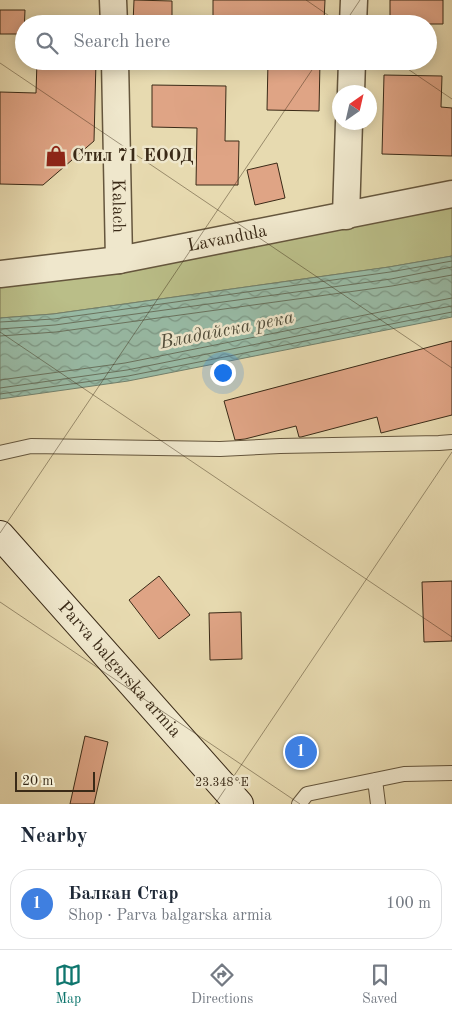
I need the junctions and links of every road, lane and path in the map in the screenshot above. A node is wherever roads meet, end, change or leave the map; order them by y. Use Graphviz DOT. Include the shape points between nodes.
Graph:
graph roads {
  1 [pos="114,0"];
  2 [pos="354,0"];
  3 [pos="114,15"];
  4 [pos="353,15"];
  5 [pos="115,70"];
  6 [pos="352,70"];
  7 [pos="351,85"];
  8 [pos="350,130"];
  9 [pos="452,194"];
  10 [pos="346,216"];
  11 [pos="119,260"];
  12 [pos="0,274"];
  13 [pos="452,442"];
  14 [pos="0,453"];
  15 [pos="0,534"];
  16 [pos="452,774"];
  17 [pos="374,780"];
  18 [pos="239,804"];
  19 [pos="299,804"];
  20 [pos="378,804"];
  1 -- 3 [label="street"];
  2 -- 4 [label="street"];
  5 -- 11 [label="street, Kalach"];
  6 -- 7 [label="street"];
  8 -- 10 [label="street"];
  9 -- 10 [label="street, Lavandula"];
  10 -- 11 [label="street, Lavandula"];
  11 -- 12 [label="street, Lavandula"];
  13 -- 14 [label="lane" via="220,449 31,446"];
  15 -- 18 [label="street, Parva balgarska armia"];
  16 -- 17 [label="lane" via="404,774"];
  17 -- 19 [label="lane" via="307,794"];
  17 -- 20 [label="lane"];
}
